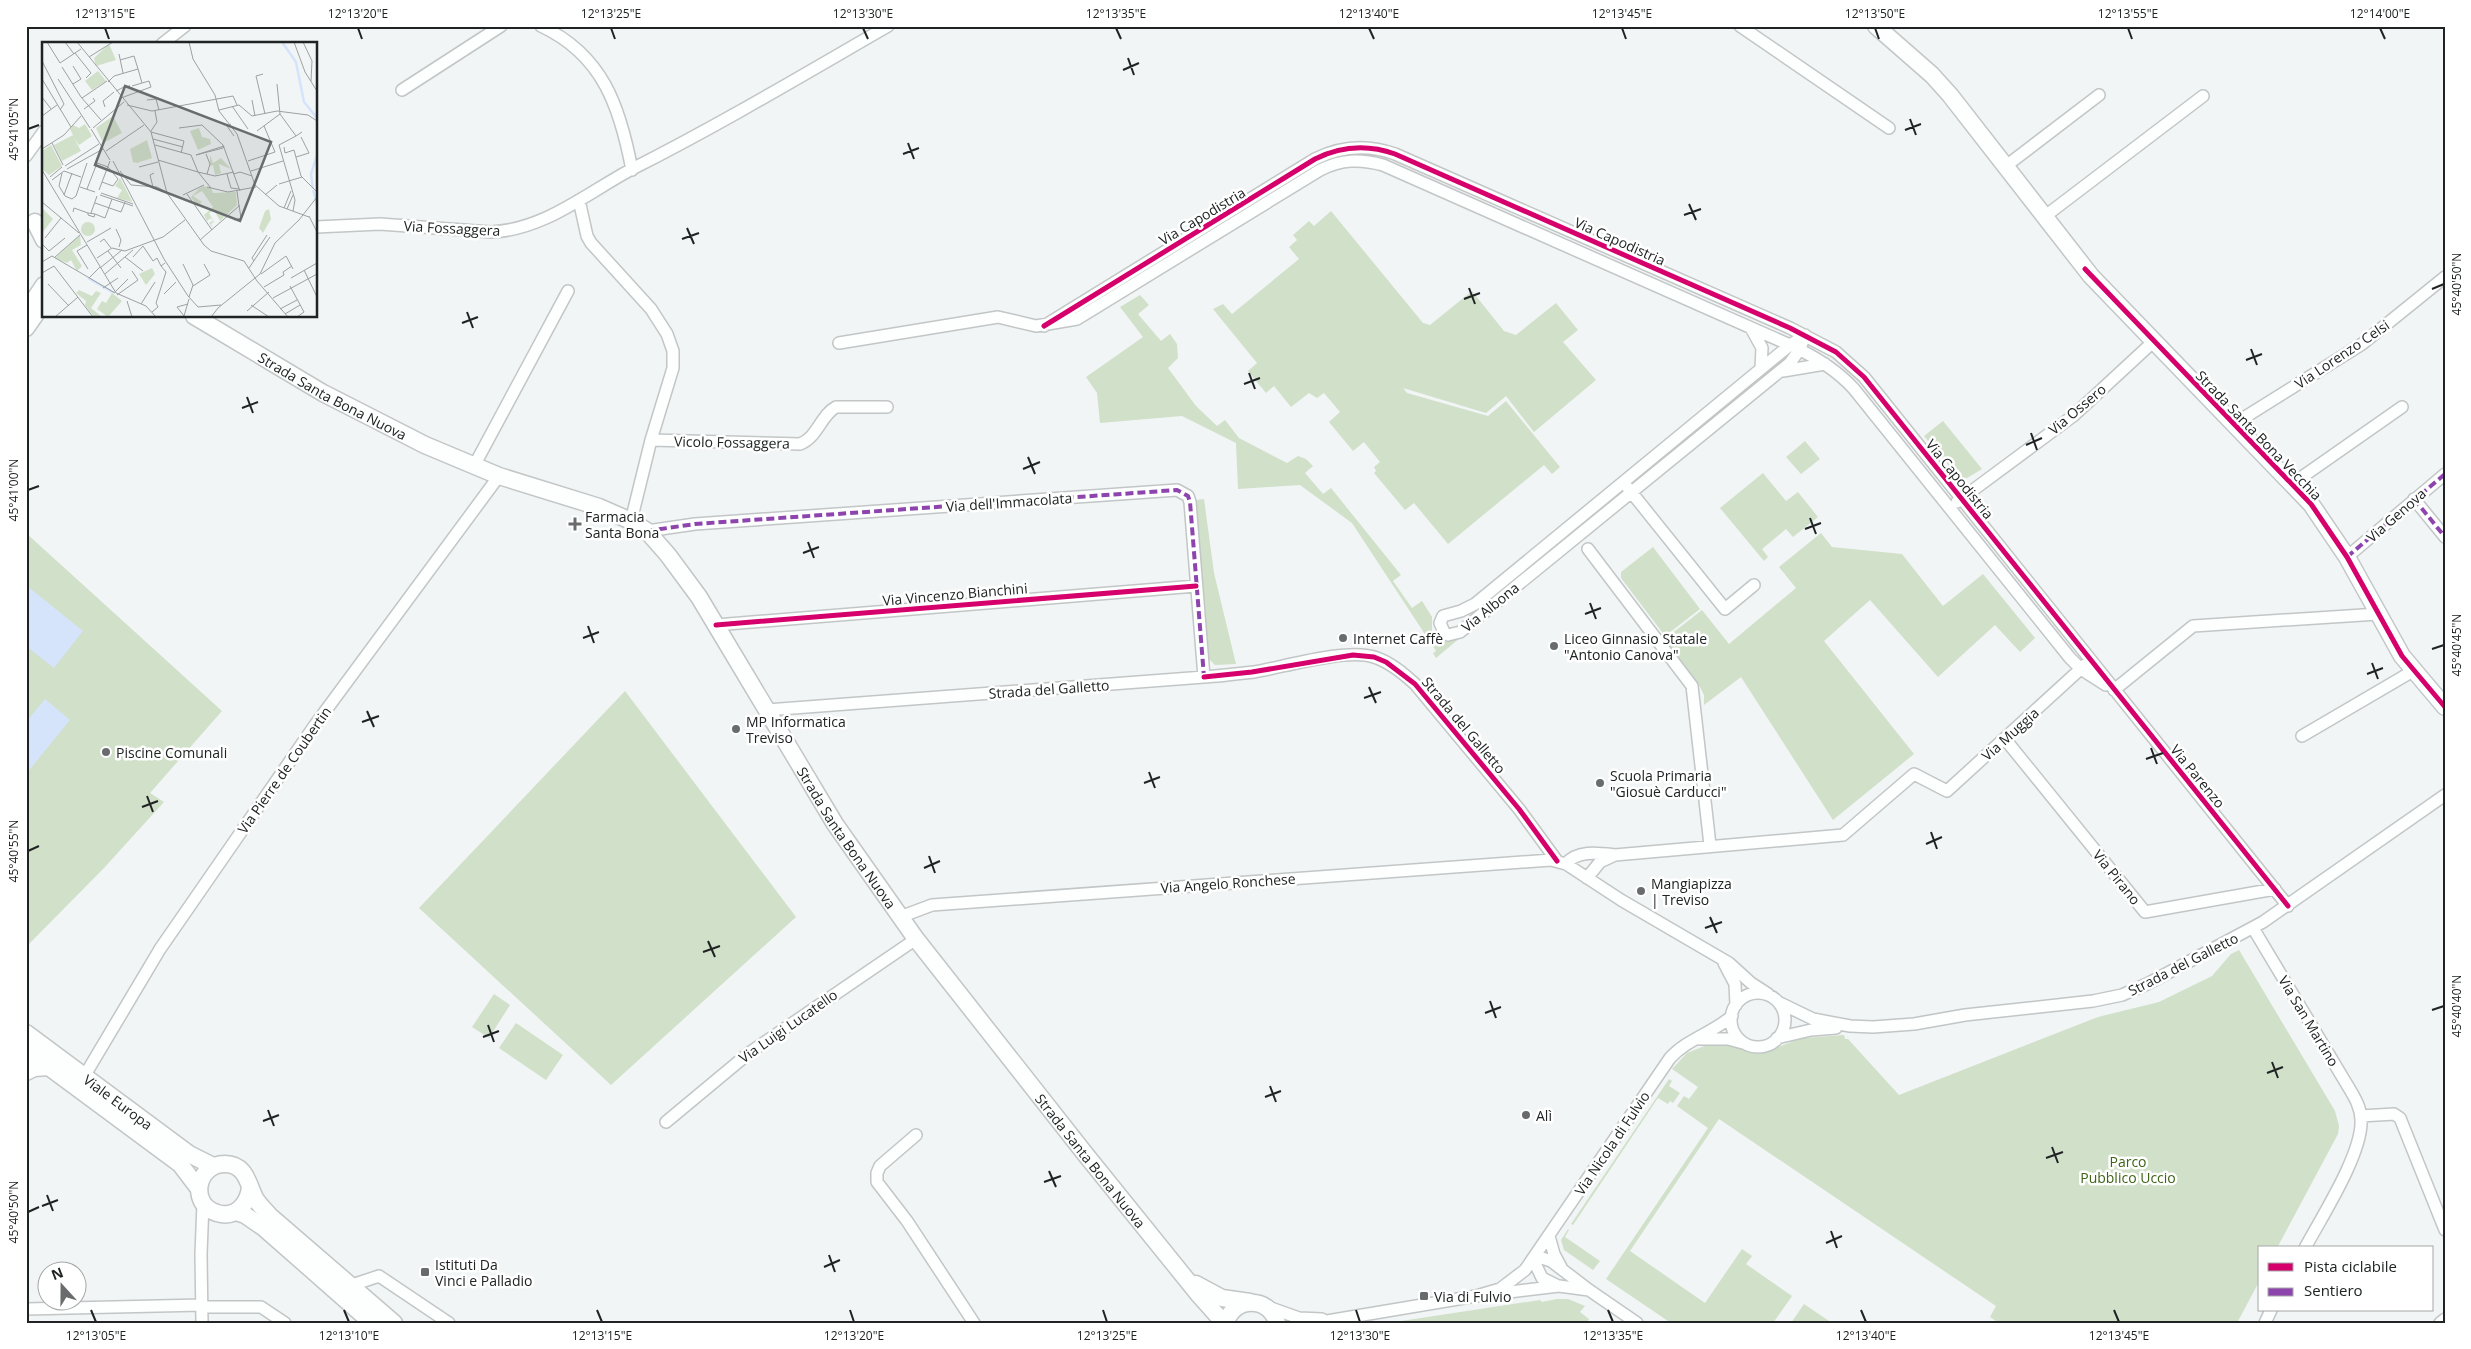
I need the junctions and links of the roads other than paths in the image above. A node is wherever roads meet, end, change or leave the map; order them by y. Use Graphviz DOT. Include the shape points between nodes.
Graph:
graph roads {
  1 [pos="185,26"];
  2 [pos="501,26"];
  3 [pos="541,26"];
  4 [pos="888,26"];
  5 [pos="1740,26"];
  6 [pos="1876,26"];
  7 [pos="165,42"];
  8 [pos="402,90"];
  9 [pos="2099,95"];
  10 [pos="2203,96"];
  11 [pos="1889,128"];
  12 [pos="42,134"];
  13 [pos="26,156"];
  14 [pos="2006,166"];
  15 [pos="632,170"];
  16 [pos="579,200"];
  17 [pos="2044,217"];
  18 [pos="35,222"];
  19 [pos="318,227"];
  20 [pos="42,236"];
  21 [pos="2445,277"];
  22 [pos="42,291"];
  23 [pos="568,291"];
  24 [pos="42,305"];
  25 [pos="197,318"];
  26 [pos="32,319"];
  27 [pos="1044,326"];
  28 [pos="1751,328"];
  29 [pos="1805,335"];
  30 [pos="2153,342"];
  31 [pos="839,343"];
  32 [pos="1795,347"];
  33 [pos="1824,364"];
  34 [pos="1761,368"];
  35 [pos="1779,372"];
  36 [pos="887,407"];
  37 [pos="2402,407"];
  38 [pos="2234,424"];
  39 [pos="651,440"];
  40 [pos="474,466"];
  41 [pos="2445,474"];
  42 [pos="499,476"];
  43 [pos="1624,483"];
  44 [pos="2292,484"];
  45 [pos="1631,493"];
  46 [pos="1962,499"];
  47 [pos="2414,499"];
  48 [pos="1950,508"];
  49 [pos="631,520"];
  50 [pos="647,532"];
  51 [pos="2445,537"];
  52 [pos="1588,549"];
  53 [pos="2347,557"];
  54 [pos="1754,585"];
  55 [pos="1196,586"];
  56 [pos="2378,614"];
  57 [pos="716,625"];
  58 [pos="2092,660"];
  59 [pos="2082,669"];
  60 [pos="2413,671"];
  61 [pos="1204,677"];
  62 [pos="2114,690"];
  63 [pos="2445,707"];
  64 [pos="767,710"];
  65 [pos="2302,736"];
  66 [pos="2005,739"];
  67 [pos="2445,796"];
  68 [pos="1710,845"];
  69 [pos="1615,855"];
  70 [pos="1561,862"];
  71 [pos="1588,878"];
  72 [pos="2275,889"];
  73 [pos="2288,906"];
  74 [pos="900,917"];
  75 [pos="2253,928"];
  76 [pos="916,939"];
  77 [pos="1716,955"];
  78 [pos="1768,994"];
  79 [pos="1780,1003"];
  80 [pos="1736,1005"];
  81 [pos="1732,1016"];
  82 [pos="1850,1026"];
  83 [pos="26,1033"];
  84 [pos="1777,1038"];
  85 [pos="1696,1040"];
  86 [pos="1746,1043"];
  87 [pos="26,1050"];
  88 [pos="50,1067"];
  89 [pos="26,1072"];
  90 [pos="85,1075"];
  91 [pos="2361,1116"];
  92 [pos="666,1122"];
  93 [pos="916,1135"];
  94 [pos="213,1166"];
  95 [pos="250,1186"];
  96 [pos="201,1196"];
  97 [pos="236,1212"];
  98 [pos="217,1213"];
  99 [pos="2445,1230"];
  100 [pos="1549,1236"];
  101 [pos="201,1242"];
  102 [pos="2306,1246"];
  103 [pos="1535,1257"];
  104 [pos="1562,1268"];
  105 [pos="1183,1274"];
  106 [pos="352,1285"];
  107 [pos="1559,1286"];
  108 [pos="1589,1290"];
  109 [pos="1476,1296"];
  110 [pos="1258,1304"];
  111 [pos="202,1306"];
  112 [pos="26,1309"];
  113 [pos="1336,1319"];
  114 [pos="2445,1319"];
  115 [pos="202,1323"];
  116 [pos="285,1323"];
  117 [pos="372,1323"];
  118 [pos="394,1323"];
  119 [pos="449,1323"];
  120 [pos="974,1323"];
  121 [pos="1225,1323"];
  122 [pos="1277,1323"];
  123 [pos="1315,1323"];
  124 [pos="1637,1323"];
  125 [pos="2440,1323"];
  1 -- 7 [label="street"];
  2 -- 8 [label="street"];
  3 -- 15 [label="street" via="575,50 608,87 622,121"];
  4 -- 15 [label="street, Via Fossaggera"];
  5 -- 11 [label="street"];
  6 -- 14 [label="street, Strada Santa Bona Vecchia" via="1932,75"];
  9 -- 14 [label="street"];
  10 -- 17 [label="street"];
  12 -- 13 [label="street"];
  14 -- 17 [label="street, Strada Santa Bona Vecchia"];
  15 -- 16 [label="street, Via Fossaggera"];
  16 -- 19 [label="street, Via Fossaggera" via="530,225 505,232 380,224"];
  16 -- 39 [label="street, Vicolo Fossaggera" via="591,243 651,310 667,334 673,351 673,368"];
  17 -- 30 [label="street, Strada Santa Bona Vecchia" via="2091,276"];
  18 -- 20 [label="street"];
  21 -- 38 [label="street, Via Lorenzo Celsi" via="2357,347"];
  22 -- 26 [label="street"];
  23 -- 40 [label="street"];
  24 -- 26 [label="street"];
  25 -- 40 [label="street, Strada Santa Bona Nuova" via="323,393"];
  27 -- 28 [label="street, Via Capodistria" via="1076,320 1320,170 1356,160 1383,165"];
  27 -- 29 [label="street, Via Capodistria" via="1316,160 1337,150 1362,147 1394,154"];
  27 -- 31 [label="street, Via Capodistria" via="998,317"];
  28 -- 32 [label="street, Via Capodistria"];
  28 -- 34 [label="street" via="1762,348"];
  29 -- 32 [label="street, Via Albona"];
  29 -- 46 [label="street, Via Capodistria" via="1836,352 1864,377"];
  30 -- 38 [label="street, Strada Santa Bona Vecchia"];
  30 -- 46 [label="street, Via Ossero" via="2073,416"];
  32 -- 33 [label="street, Via Capodistria"];
  32 -- 34 [label="street, Via Albona"];
  32 -- 35 [label="street, Via Albona" via="1790,364"];
  33 -- 35 [label="street, Via Albona"];
  33 -- 48 [label="street, Via Capodistria" via="1854,389"];
  34 -- 43 [label="street, Via Albona"];
  35 -- 45 [label="street, Via Albona"];
  36 -- 39 [label="street, Vicolo Fossaggera" via="836,408 830,411 808,440 800,444"];
  37 -- 44 [label="street, Strada Santa Bona Vecchia"];
  38 -- 44 [label="street, Strada Santa Bona Vecchia"];
  39 -- 49 [label="street, Vicolo Fossaggera"];
  40 -- 42 [label="street, Strada Santa Bona Nuova"];
  41 -- 47 [label="street, Via Genova"];
  42 -- 49 [label="street, Strada Santa Bona Nuova"];
  42 -- 90 [label="street, Via Pierre de Coubertin" via="315,725 171,933"];
  43 -- 45 [label="street"];
  43 -- 45 [label="street, Via Albona" via="1475,604 1443,616 1440,623 1444,632 1448,635 1460,632"];
  44 -- 53 [label="street, Strada Santa Bona Vecchia" via="2321,518"];
  45 -- 54 [label="street" via="1725,609"];
  46 -- 48 [label="street, Via Ossero"];
  46 -- 58 [label="street, Via Capodistria"];
  47 -- 51 [label="street"];
  47 -- 53 [label="street, Via Genova"];
  48 -- 59 [label="street, Via Capodistria"];
  49 -- 50 [label="street, Strada Santa Bona Nuova"];
  50 -- 55 [label="street, Via dell'Immacolata" via="695,524 1177,490 1188,496 1190,502"];
  50 -- 57 [label="street, Strada Santa Bona Nuova" via="677,566"];
  52 -- 68 [label="street" via="1692,686"];
  53 -- 56 [label="street, Strada Santa Bona Vecchia"];
  55 -- 57 [label="street, Via Vincenzo Bianchini"];
  55 -- 61 [label="street, Via dell'Immacolata"];
  56 -- 60 [label="street, Strada Santa Bona Vecchia"];
  56 -- 62 [label="street" via="2193,626"];
  57 -- 64 [label="street, Strada Santa Bona Nuova"];
  58 -- 59 [label="street, Via Muggia"];
  58 -- 62 [label="street, Via Parenzo"];
  59 -- 62 [label="street, Via Parenzo"];
  59 -- 66 [label="street, Via Muggia"];
  60 -- 63 [label="street, Strada Santa Bona Vecchia"];
  60 -- 65 [label="street"];
  61 -- 64 [label="street, Strada del Galletto"];
  61 -- 70 [label="street, Strada del Galletto" via="1353,655 1386,662 1415,684"];
  62 -- 72 [label="street, Via Parenzo"];
  64 -- 74 [label="street, Strada Santa Bona Nuova" via="835,824"];
  66 -- 68 [label="street, Via Muggia" via="1947,791 1914,774 1843,835"];
  66 -- 72 [label="street, Via Pirano" via="2145,912"];
  67 -- 73 [label="street, Strada del Galletto"];
  68 -- 69 [label="street"];
  69 -- 70 [label="street" via="1581,854"];
  69 -- 71 [label="street" via="1600,862"];
  70 -- 71 [label="street, Strada del Galletto"];
  70 -- 74 [label="street, Via Angelo Ronchese" via="1543,860 932,906"];
  71 -- 77 [label="street, Strada del Galletto"];
  72 -- 73 [label="street, Via Parenzo"];
  73 -- 75 [label="street, Strada del Galletto"];
  74 -- 76 [label="street, Strada Santa Bona Nuova"];
  75 -- 82 [label="street, Strada del Galletto" via="2148,984 2110,998 1894,1026"];
  75 -- 91 [label="street, Via San Martino" via="2349,1088"];
  76 -- 92 [label="street, Via Luigi Lucatello" via="749,1053"];
  76 -- 105 [label="street, Strada Santa Bona Nuova"];
  77 -- 78 [label="street, Strada del Galletto"];
  77 -- 80 [label="street, Strada del Galletto" via="1733,977"];
  78 -- 79 [label="street"];
  78 -- 80 [label="street" via="1750,994"];
  79 -- 82 [label="street, Strada del Galletto" via="1813,1019"];
  79 -- 84 [label="street" via="1785,1025"];
  80 -- 81 [label="street"];
  81 -- 85 [label="street, Via Nicola di Fulvio"];
  81 -- 86 [label="street" via="1734,1032"];
  82 -- 84 [label="street, Strada del Galletto"];
  83 -- 90 [label="street, Viale Europa"];
  84 -- 86 [label="street" via="1762,1046"];
  85 -- 86 [label="street" via="1728,1039"];
  85 -- 100 [label="street, Via Nicola di Fulvio" via="1681,1047 1663,1067"];
  87 -- 88 [label="street, Viale Europa"];
  88 -- 89 [label="street"];
  88 -- 96 [label="street, Viale Europa" via="180,1164"];
  90 -- 94 [label="street, Viale Europa" via="188,1154"];
  91 -- 99 [label="street" via="2394,1114 2400,1118"];
  91 -- 102 [label="street, Via San Martino" via="2356,1149"];
  93 -- 120 [label="street" via="880,1166 877,1182 907,1221"];
  94 -- 95 [label="street, Viale Europa" via="236,1166 248,1178"];
  94 -- 96 [label="street" via="203,1175"];
  95 -- 97 [label="street" via="246,1201"];
  95 -- 106 [label="street, Viale Europa" via="256,1200 270,1216"];
  96 -- 98 [label="street, Viale Europa"];
  96 -- 101 [label="street"];
  97 -- 98 [label="street"];
  97 -- 117 [label="street" via="264,1228"];
  98 -- 101 [label="street"];
  100 -- 103 [label="street, Via Nicola di Fulvio"];
  100 -- 104 [label="street"];
  101 -- 111 [label="street"];
  103 -- 104 [label="street, Via Nicola di Fulvio" via="1544,1257"];
  103 -- 107 [label="street, Via Nicola di Fulvio" via="1542,1278"];
  103 -- 109 [label="street, Via Nicola di Fulvio" via="1507,1285"];
  104 -- 108 [label="street, Via Nicola di Fulvio"];
  105 -- 110 [label="street" via="1212,1295"];
  105 -- 121 [label="street"];
  106 -- 118 [label="street, Viale Europa"];
  106 -- 119 [label="street" via="379,1276"];
  107 -- 108 [label="street, Via Nicola di Fulvio"];
  107 -- 109 [label="street, Via Nicola di Fulvio"];
  108 -- 124 [label="street, Via Nicola di Fulvio"];
  109 -- 113 [label="street, Via Nicola di Fulvio"];
  110 -- 113 [label="street" via="1309,1320"];
  110 -- 121 [label="street" via="1235,1308"];
  110 -- 122 [label="street" via="1272,1312"];
  111 -- 112 [label="street"];
  111 -- 115 [label="street"];
  111 -- 116 [label="street" via="261,1307"];
  113 -- 123 [label="street"];
  114 -- 125 [label="street"];
}
